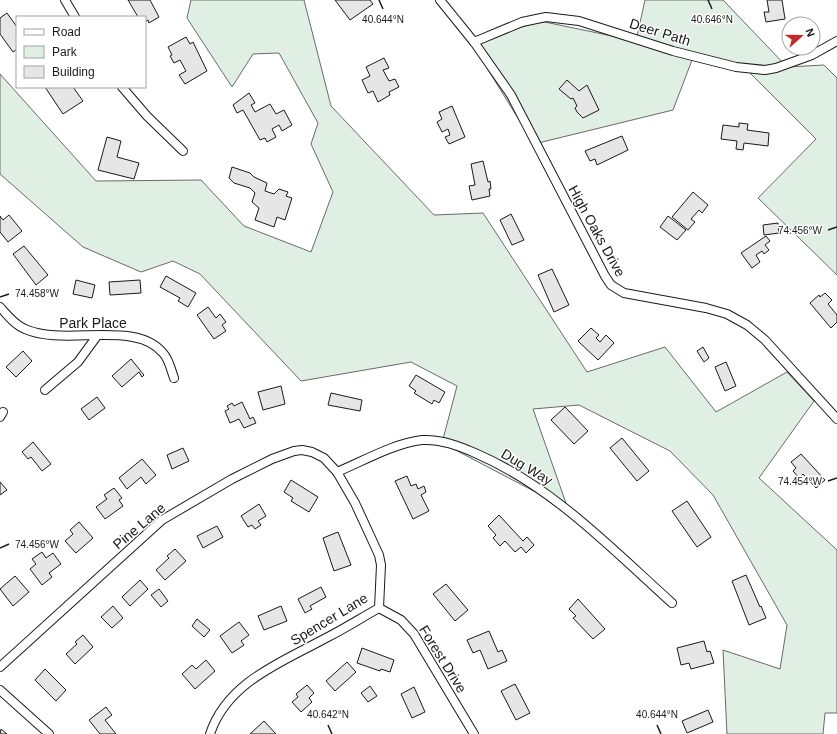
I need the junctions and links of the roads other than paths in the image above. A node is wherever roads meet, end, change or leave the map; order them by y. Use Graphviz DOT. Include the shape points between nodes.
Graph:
graph roads {
  1 [pos="65,0"];
  2 [pos="440,0"];
  3 [pos="73,16"];
  4 [pos="837,41"];
  5 [pos="474,42"];
  6 [pos="123,88"];
  7 [pos="183,151"];
  8 [pos="0,307"];
  9 [pos="96,336"];
  10 [pos="174,378"];
  11 [pos="45,390"];
  12 [pos="837,419"];
  13 [pos="337,472"];
  14 [pos="672,603"];
  15 [pos="379,608"];
  16 [pos="0,667"];
  17 [pos="0,690"];
  18 [pos="49,734"];
  19 [pos="210,734"];
  20 [pos="474,734"];
  1 -- 3 [label="street"];
  2 -- 5 [label="street, High Oaks Drive"];
  4 -- 5 [label="street, Deer Path" via="812,55 764,70 736,67 673,51 580,21 546,18 522,22"];
  5 -- 12 [label="street, High Oaks Drive" via="511,95 611,285 624,294 706,308 727,314 747,325 766,340"];
  6 -- 7 [label="street"];
  8 -- 9 [label="street, Park Place" via="24,329 39,334"];
  9 -- 10 [label="street, Park Place" via="132,336 150,342 164,354"];
  9 -- 11 [label="street" via="78,362"];
  13 -- 14 [label="street, Dug Way" via="396,447 416,442 433,440 463,448 503,466 548,495"];
  13 -- 15 [label="street, Spencer Lane" via="355,503 379,555"];
  13 -- 16 [label="street, Pine Lane" via="324,458 302,450 272,460 232,479 162,520"];
  15 -- 19 [label="street, Spencer Lane" via="262,672 233,697 215,718"];
  15 -- 20 [label="street, Forest Drive" via="401,620 414,634"];
  17 -- 18 [label="street"];
}
